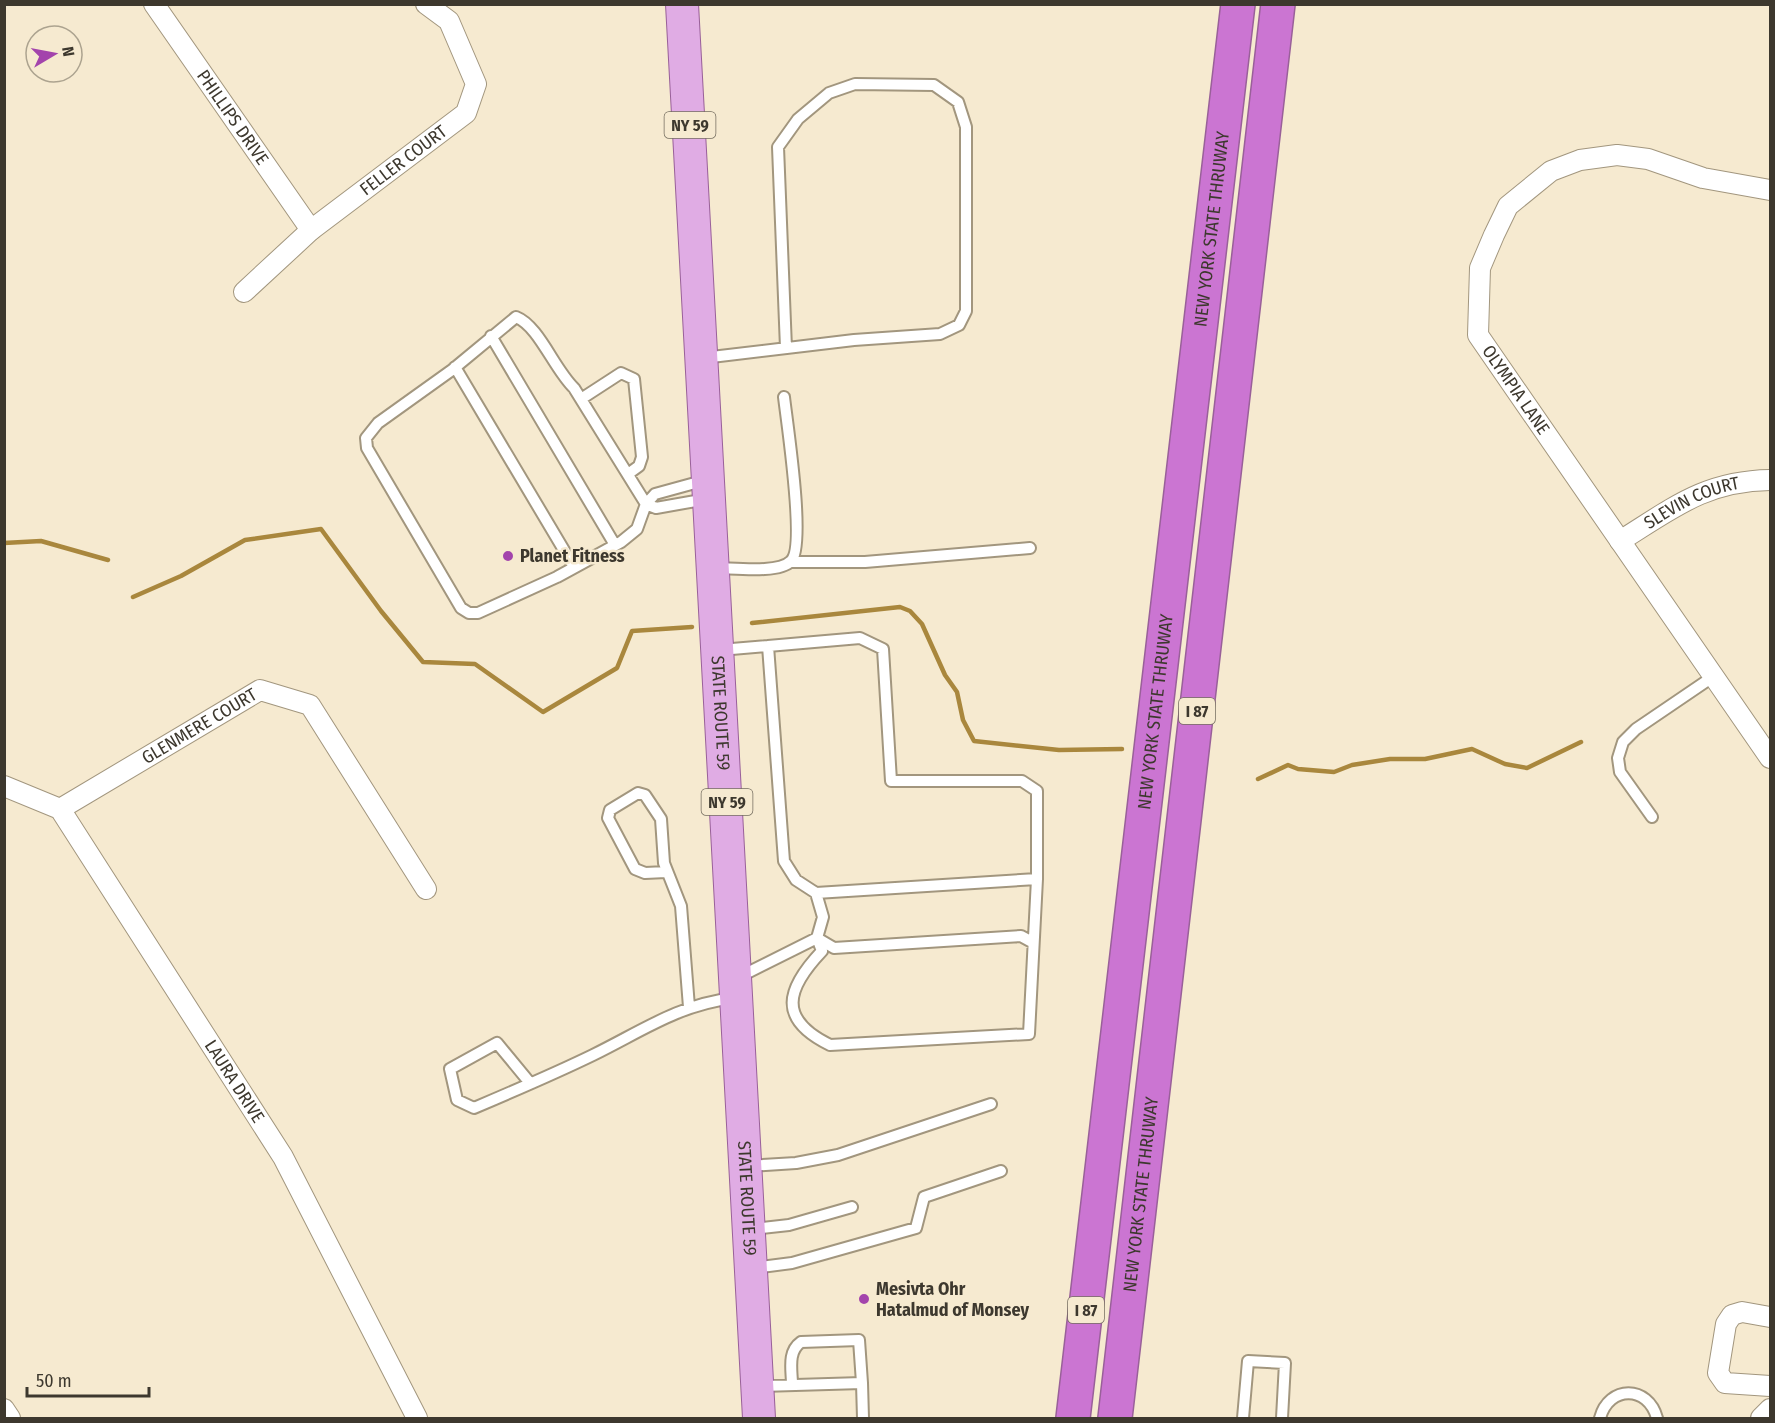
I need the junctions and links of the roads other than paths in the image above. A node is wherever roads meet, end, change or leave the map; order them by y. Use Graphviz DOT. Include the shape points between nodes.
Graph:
graph roads {
  1 [pos="154,4"];
  2 [pos="426,4"];
  3 [pos="682,4"];
  4 [pos="1238,4"];
  5 [pos="1278,4"];
  6 [pos="1770,190"];
  7 [pos="311,230"];
  8 [pos="244,292"];
  9 [pos="491,336"];
  10 [pos="786,348"];
  11 [pos="703,358"];
  12 [pos="455,367"];
  13 [pos="784,397"];
  14 [pos="581,399"];
  15 [pos="628,474"];
  16 [pos="1770,480"];
  17 [pos="710,489"];
  18 [pos="646,504"];
  19 [pos="1620,541"];
  20 [pos="615,545"];
  21 [pos="1030,548"];
  22 [pos="791,562"];
  23 [pos="574,567"];
  24 [pos="714,568"];
  25 [pos="768,646"];
  26 [pos="719,650"];
  27 [pos="1714,676"];
  28 [pos="1770,758"];
  29 [pos="4,786"];
  30 [pos="60,809"];
  31 [pos="1653,817"];
  32 [pos="666,872"];
  33 [pos="1037,879"];
  34 [pos="426,889"];
  35 [pos="816,893"];
  36 [pos="818,938"];
  37 [pos="1032,942"];
  38 [pos="736,988"];
  39 [pos="689,1007"];
  40 [pos="530,1083"];
  41 [pos="991,1104"];
  42 [pos="746,1166"];
  43 [pos="1001,1171"];
  44 [pos="852,1207"];
  45 [pos="749,1229"];
  46 [pos="751,1268"];
  47 [pos="1770,1317"];
  48 [pos="862,1383"];
  49 [pos="792,1385"];
  50 [pos="757,1386"];
  51 [pos="1770,1386"];
  52 [pos="4,1409"];
  53 [pos="1770,1409"];
  54 [pos="10,1419"];
  55 [pos="417,1419"];
  56 [pos="759,1419"];
  57 [pos="863,1419"];
  58 [pos="1073,1419"];
  59 [pos="1115,1419"];
  60 [pos="1243,1419"];
  61 [pos="1282,1419"];
  62 [pos="1600,1419"];
  63 [pos="1657,1419"];
  64 [pos="1761,1419"];
  1 -- 7 [label="street, PHILLIPS DRIVE"];
  2 -- 7 [label="street, FELLER COURT" via="448,21 476,84 466,113"];
  3 -- 11 [label="main road, STATE ROUTE 59 / NY 59"];
  4 -- 58 [label="highway, NEW YORK STATE THRUWAY / I 87"];
  5 -- 59 [label="highway, NEW YORK STATE THRUWAY / I 87"];
  6 -- 19 [label="street, OLYMPIA LANE" via="1702,178 1648,159 1617,155 1580,160 1551,171 1508,206 1494,235 1480,268 1478,335"];
  7 -- 8 [label="street, FELLER COURT"];
  9 -- 12 [label="lane"];
  9 -- 14 [label="lane" via="516,317 526,321"];
  9 -- 20 [label="lane"];
  10 -- 10 [label="lane" via="939,334 959,325 966,311 966,127 958,102 934,85 855,84 829,93 798,119 777,147"];
  10 -- 11 [label="lane"];
  11 -- 17 [label="main road, STATE ROUTE 59 / NY 59"];
  12 -- 23 [label="lane"];
  12 -- 23 [label="lane" via="378,423 366,438 367,448 461,608 469,614 478,613"];
  13 -- 22 [label="lane" via="798,530 797,553"];
  14 -- 15 [label="lane"];
  14 -- 15 [label="lane" via="614,375 621,373 634,379 642,457 639,466"];
  15 -- 18 [label="lane"];
  16 -- 19 [label="street, SLEVIN COURT" via="1717,486"];
  17 -- 18 [label="lane" via="656,508"];
  17 -- 18 [label="lane" via="655,494"];
  17 -- 24 [label="main road, STATE ROUTE 59 / NY 59"];
  18 -- 20 [label="lane" via="637,529"];
  19 -- 27 [label="street, OLYMPIA LANE"];
  20 -- 23 [label="lane"];
  21 -- 22 [label="lane" via="865,561"];
  22 -- 24 [label="lane" via="766,569"];
  24 -- 26 [label="main road, STATE ROUTE 59 / NY 59"];
  25 -- 26 [label="lane"];
  25 -- 33 [label="lane" via="860,638 883,649 891,781 1022,780 1037,791"];
  25 -- 35 [label="lane" via="784,861 796,880"];
  26 -- 38 [label="main road, STATE ROUTE 59 / NY 59"];
  27 -- 28 [label="street, OLYMPIA LANE"];
  27 -- 31 [label="lane" via="1623,742 1617,758 1620,772"];
  29 -- 30 [label="street"];
  30 -- 34 [label="street, GLENMERE COURT" via="260,690 310,705"];
  30 -- 55 [label="street, LAURA DRIVE" via="283,1157"];
  32 -- 32 [label="lane" via="661,819 645,795 638,793 610,810 608,818 635,869 645,873"];
  32 -- 39 [label="lane" via="681,906"];
  33 -- 35 [label="lane"];
  33 -- 37 [label="lane"];
  35 -- 36 [label="lane" via="823,917"];
  36 -- 37 [label="lane" via="834,948 1021,936"];
  36 -- 37 [label="lane" via="822,951 802,972 793,997 796,1021 809,1035 830,1045 1029,1034"];
  36 -- 38 [label="lane"];
  38 -- 39 [label="lane"];
  38 -- 42 [label="main road, STATE ROUTE 59 / NY 59"];
  39 -- 40 [label="lane"];
  40 -- 40 [label="lane" via="474,1108 457,1100 450,1069 497,1043"];
  41 -- 42 [label="lane" via="838,1155"];
  42 -- 45 [label="main road, STATE ROUTE 59 / NY 59"];
  43 -- 46 [label="lane" via="924,1197 916,1228 792,1263"];
  44 -- 45 [label="lane" via="789,1225"];
  45 -- 46 [label="main road, STATE ROUTE 59 / NY 59"];
  46 -- 50 [label="main road, STATE ROUTE 59 / NY 59"];
  47 -- 51 [label="street" via="1742,1312 1732,1315 1726,1324 1718,1373 1725,1383"];
  48 -- 49 [label="lane"];
  48 -- 49 [label="lane" via="859,1340 801,1342 795,1346 791,1353"];
  48 -- 57 [label="lane"];
  49 -- 50 [label="lane"];
  50 -- 56 [label="main road, STATE ROUTE 59 / NY 59"];
  52 -- 54 [label="street"];
  53 -- 64 [label="street"];
  60 -- 61 [label="lane" via="1248,1361 1285,1363"];
  62 -- 63 [label="lane" via="1604,1406 1611,1400 1633,1394 1653,1404"];
}
